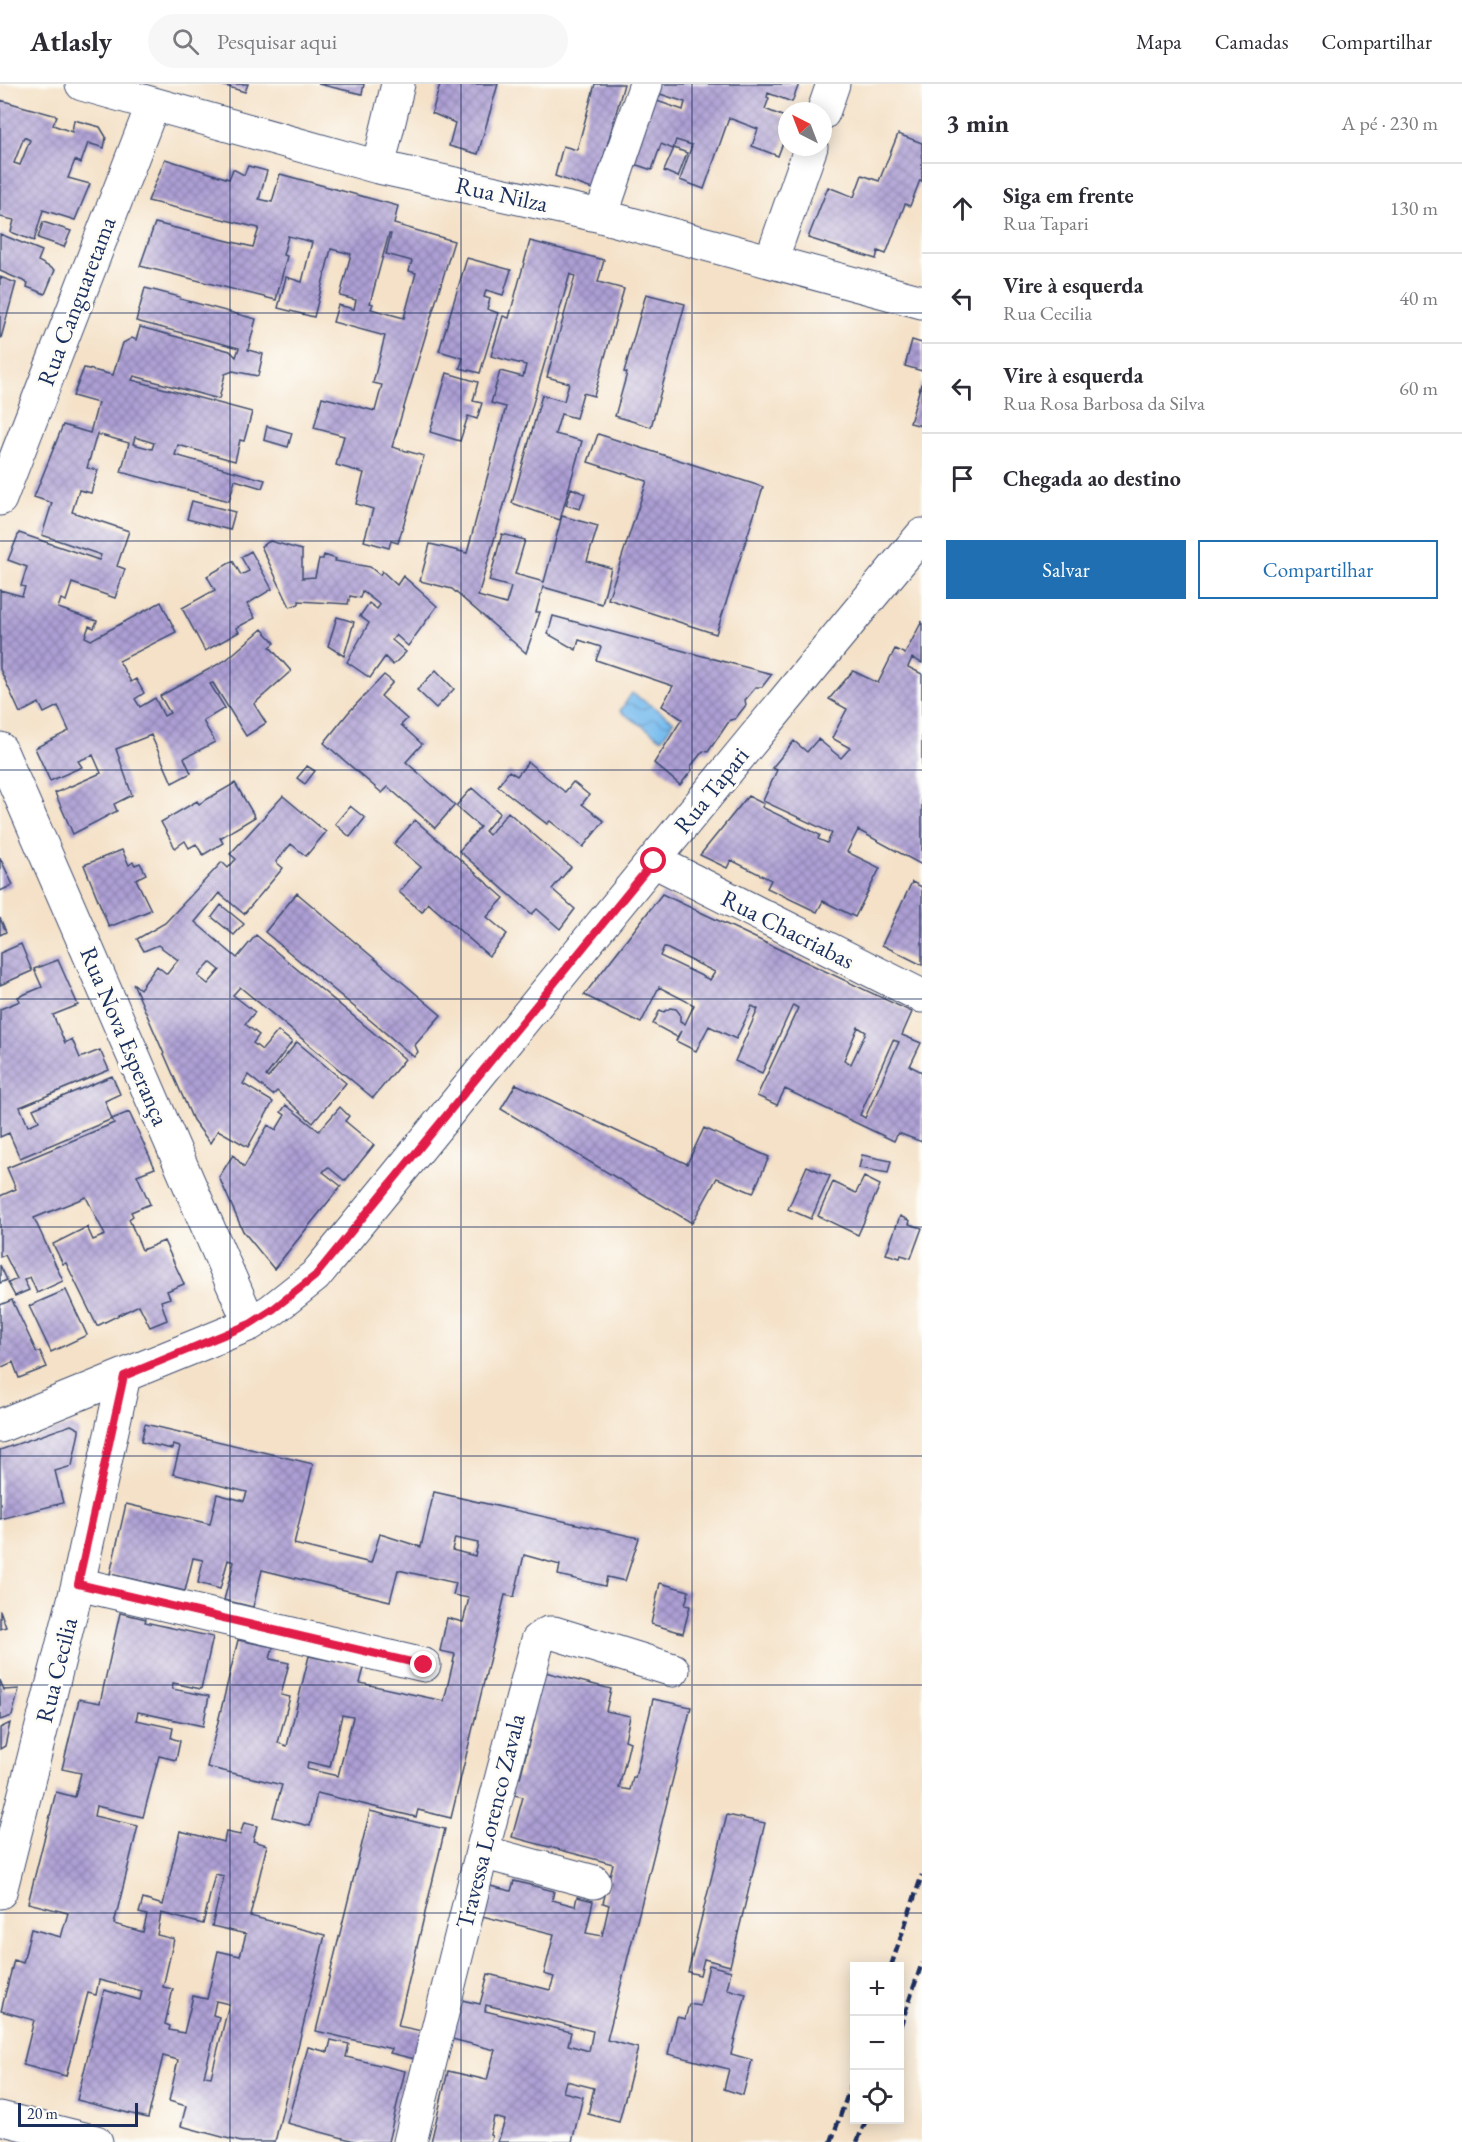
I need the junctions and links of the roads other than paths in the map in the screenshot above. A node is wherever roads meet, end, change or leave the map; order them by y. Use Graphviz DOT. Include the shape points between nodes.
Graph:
graph roads {
  1 [pos="82,84"];
  2 [pos="398,84"];
  3 [pos="646,84"];
  4 [pos="833,84"];
  5 [pos="827,102"];
  6 [pos="153,104"];
  7 [pos="808,156"];
  8 [pos="378,167"];
  9 [pos="601,216"];
  10 [pos="771,261"];
  11 [pos="922,302"];
  12 [pos="0,499"];
  13 [pos="922,535"];
  14 [pos="0,749"];
  15 [pos="654,861"];
  16 [pos="922,996"];
  17 [pos="250,1324"];
  18 [pos="124,1376"];
  19 [pos="0,1426"];
  20 [pos="78,1584"];
  21 [pos="424,1665"];
  22 [pos="673,1670"];
  23 [pos="482,1852"];
  24 [pos="594,1882"];
  25 [pos="0,1892"];
  26 [pos="0,2118"];
  27 [pos="96,2142"];
  28 [pos="410,2142"];
  1 -- 6 [label="street, Rua Nilza"];
  2 -- 8 [label="street"];
  3 -- 9 [label="street"];
  4 -- 5 [label="street"];
  6 -- 8 [label="street, Rua Nilza"];
  6 -- 12 [label="street, Rua Canguaretama"];
  7 -- 10 [label="street"];
  8 -- 9 [label="street, Rua Nilza"];
  9 -- 10 [label="street, Rua Nilza"];
  10 -- 11 [label="street, Rua Nilza"];
  13 -- 15 [label="street, Rua Tapari"];
  14 -- 17 [label="street, Rua Nova Esperança"];
  15 -- 16 [label="street, Rua Chacriabas"];
  15 -- 17 [label="street, Rua Tapari" via="315,1276"];
  17 -- 18 [label="street, Rua Tapari"];
  18 -- 19 [label="street, Rua Tapari"];
  18 -- 20 [label="street, Rua Cecilia"];
  20 -- 21 [label="street"];
  20 -- 25 [label="street, Rua Cecilia"];
  22 -- 23 [label="street, Travessa Lorenco Zavala" via="554,1633 538,1640"];
  23 -- 24 [label="street"];
  23 -- 28 [label="street, Travessa Lorenco Zavala"];
  26 -- 27 [label="street"];
}
